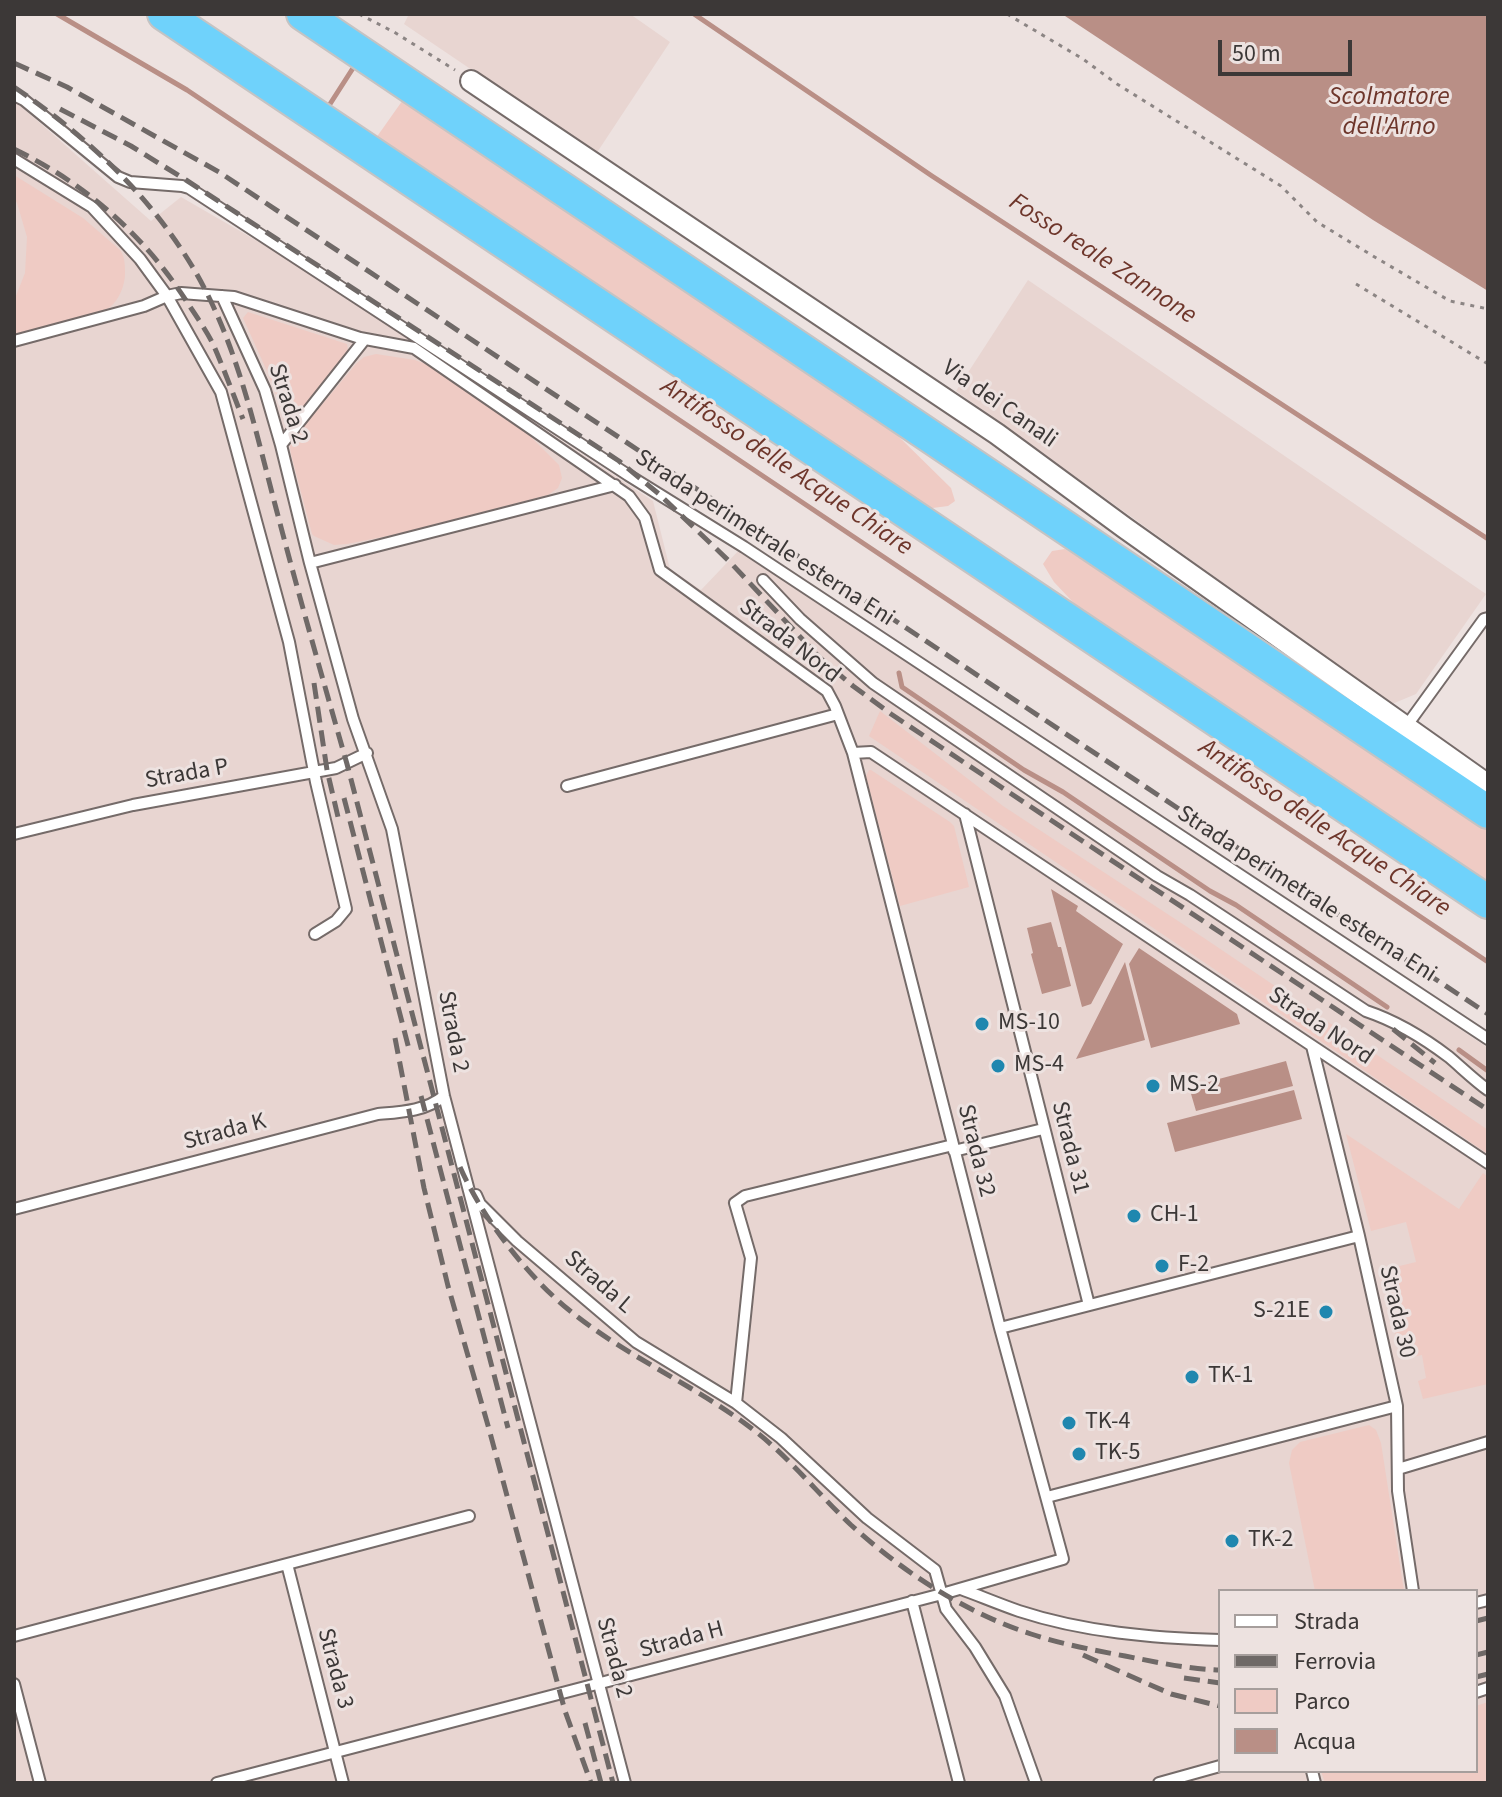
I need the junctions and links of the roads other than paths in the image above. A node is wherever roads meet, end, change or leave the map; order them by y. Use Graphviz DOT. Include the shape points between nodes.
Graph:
graph roads {
  1 [pos="164,14"];
  2 [pos="303,14"];
  3 [pos="471,81"];
  4 [pos="14,95"];
  5 [pos="14,159"];
  6 [pos="167,296"];
  7 [pos="222,296"];
  8 [pos="365,339"];
  9 [pos="14,341"];
  10 [pos="281,445"];
  11 [pos="615,485"];
  12 [pos="310,563"];
  13 [pos="763,580"];
  14 [pos="1488,618"];
  15 [pos="838,714"];
  16 [pos="1405,728"];
  17 [pos="367,753"];
  18 [pos="853,753"];
  19 [pos="314,773"];
  20 [pos="1488,785"];
  21 [pos="567,786"];
  22 [pos="1488,812"];
  23 [pos="965,814"];
  24 [pos="14,834"];
  25 [pos="1488,902"];
  26 [pos="315,934"];
  27 [pos="1488,1039"];
  28 [pos="1312,1046"];
  29 [pos="1488,1090"];
  30 [pos="444,1096"];
  31 [pos="1043,1129"];
  32 [pos="954,1148"];
  33 [pos="1488,1163"];
  34 [pos="462,1164"];
  35 [pos="14,1209"];
  36 [pos="1359,1236"];
  37 [pos="1089,1305"];
  38 [pos="1000,1328"];
  39 [pos="736,1403"];
  40 [pos="1397,1406"];
  41 [pos="1488,1442"];
  42 [pos="1398,1469"];
  43 [pos="1047,1497"];
  44 [pos="469,1516"];
  45 [pos="1063,1559"];
  46 [pos="287,1564"];
  47 [pos="960,1589"];
  48 [pos="1413,1589"];
  49 [pos="942,1594"];
  50 [pos="912,1601"];
  51 [pos="14,1636"];
  52 [pos="1218,1640"];
  53 [pos="599,1683"];
  54 [pos="14,1684"];
  55 [pos="335,1752"];
  56 [pos="1218,1767"];
  57 [pos="40,1783"];
  58 [pos="217,1783"];
  59 [pos="343,1783"];
  60 [pos="625,1783"];
  61 [pos="959,1783"];
  62 [pos="1036,1783"];
  63 [pos="1159,1783"];
  1 -- 25 [label="highway"];
  2 -- 22 [label="highway"];
  3 -- 16 [label="street, Via dei Canali" via="997,434"];
  4 -- 27 [label="lane, Strada perimetrale esterna Eni" via="118,177 189,188"];
  5 -- 6 [label="lane" via="92,207"];
  6 -- 7 [label="lane, Strada Nord"];
  6 -- 9 [label="lane, Strada Nord"];
  6 -- 19 [label="lane" via="221,392 289,642"];
  7 -- 8 [label="lane, Strada Nord"];
  7 -- 10 [label="lane, Strada 2" via="265,390"];
  8 -- 10 [label="lane"];
  8 -- 11 [label="lane, Strada Nord" via="414,348"];
  10 -- 12 [label="lane, Strada 2"];
  11 -- 12 [label="lane"];
  11 -- 15 [label="lane, Strada Nord" via="645,518 660,570 827,691"];
  12 -- 17 [label="lane, Strada 2"];
  13 -- 29 [label="lane" via="873,683 1157,876 1366,1011 1416,1035"];
  14 -- 16 [label="lane"];
  15 -- 18 [label="lane, Strada Nord"];
  15 -- 21 [label="lane"];
  16 -- 20 [label="street, Via dei Canali"];
  17 -- 19 [label="lane, Strada P"];
  17 -- 30 [label="lane, Strada 2" via="392,829"];
  18 -- 23 [label="lane, Strada Nord" via="871,752"];
  18 -- 32 [label="lane, Strada 32"];
  19 -- 24 [label="lane, Strada P" via="133,805"];
  19 -- 26 [label="lane" via="346,909"];
  23 -- 28 [label="lane, Strada Nord"];
  23 -- 31 [label="lane, Strada 31"];
  28 -- 33 [label="lane, Strada Nord"];
  28 -- 36 [label="lane, Strada 30"];
  30 -- 34 [label="lane, Strada 2"];
  30 -- 35 [label="lane, Strada K" via="410,1111 378,1114"];
  31 -- 32 [label="lane"];
  31 -- 37 [label="lane, Strada 31"];
  32 -- 38 [label="lane, Strada 32"];
  32 -- 39 [label="lane" via="745,1196 735,1203 751,1258"];
  34 -- 39 [label="lane, Strada L" via="480,1204 517,1241 636,1342"];
  34 -- 53 [label="lane, Strada 2"];
  36 -- 37 [label="lane"];
  36 -- 40 [label="lane, Strada 30"];
  37 -- 38 [label="lane"];
  38 -- 43 [label="lane, Strada 32"];
  39 -- 49 [label="lane, Strada L" via="935,1570"];
  40 -- 42 [label="lane, Strada 30"];
  40 -- 43 [label="lane"];
  41 -- 42 [label="lane"];
  42 -- 48 [label="lane, Strada 30"];
  43 -- 45 [label="lane, Strada 32"];
  44 -- 46 [label="lane"];
  45 -- 47 [label="lane, Strada H"];
  46 -- 51 [label="lane"];
  46 -- 55 [label="lane, Strada 3"];
  47 -- 49 [label="lane, Strada H"];
  47 -- 52 [label="lane" via="1083,1627"];
  49 -- 50 [label="lane, Strada H"];
  49 -- 62 [label="lane, Strada L" via="946,1609 1005,1696"];
  50 -- 53 [label="lane, Strada H"];
  50 -- 61 [label="lane"];
  53 -- 55 [label="lane, Strada H"];
  53 -- 60 [label="lane, Strada 2"];
  54 -- 57 [label="lane"];
  55 -- 58 [label="lane, Strada H"];
  55 -- 59 [label="lane, Strada 3"];
  56 -- 63 [label="lane"];
}
